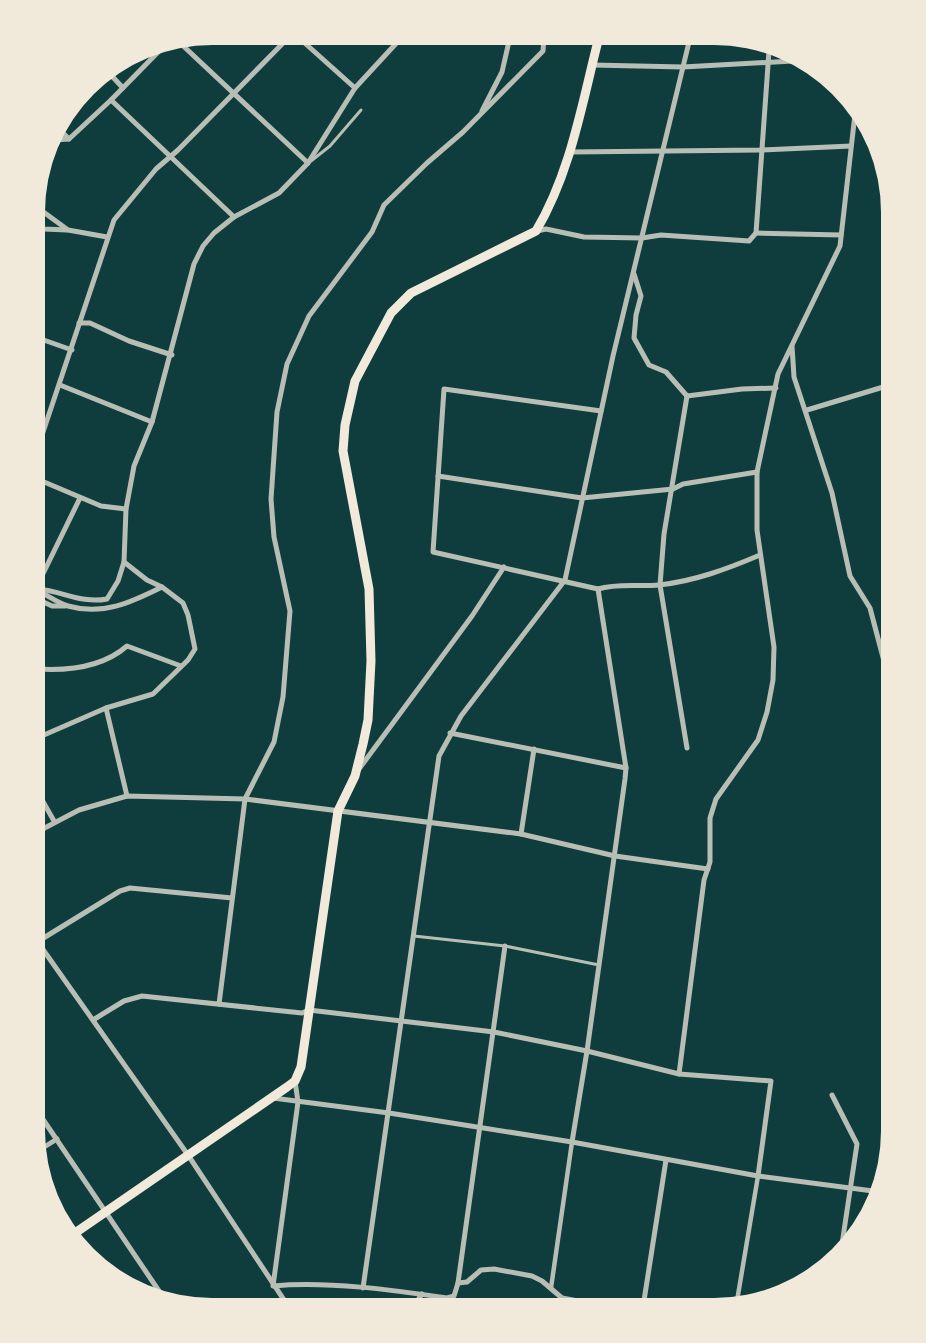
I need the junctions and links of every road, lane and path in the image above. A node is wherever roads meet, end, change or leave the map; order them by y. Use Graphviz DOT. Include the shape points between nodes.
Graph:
graph roads {
  1 [pos="281,45"];
  2 [pos="308,45"];
  3 [pos="395,45"];
  4 [pos="508,45"];
  5 [pos="543,45"];
  6 [pos="597,45"];
  7 [pos="688,45"];
  8 [pos="185,47"];
  9 [pos="768,55"];
  10 [pos="154,56"];
  11 [pos="785,61"];
  12 [pos="767,62"];
  13 [pos="592,65"];
  14 [pos="683,67"];
  15 [pos="113,78"];
  16 [pos="123,88"];
  17 [pos="356,88"];
  18 [pos="233,94"];
  19 [pos="111,100"];
  20 [pos="361,110"];
  21 [pos="481,114"];
  22 [pos="854,122"];
  23 [pos="64,134"];
  24 [pos="62,139"];
  25 [pos="69,139"];
  26 [pos="851,146"];
  27 [pos="760,150"];
  28 [pos="571,152"];
  29 [pos="661,152"];
  30 [pos="170,158"];
  31 [pos="308,163"];
  32 [pos="45,213"];
  33 [pos="234,217"];
  34 [pos="45,229"];
  35 [pos="68,230"];
  36 [pos="536,231"];
  37 [pos="756,233"];
  38 [pos="841,235"];
  39 [pos="107,236"];
  40 [pos="642,238"];
  41 [pos="634,273"];
  42 [pos="79,323"];
  43 [pos="45,340"];
  44 [pos="792,345"];
  45 [pos="72,350"];
  46 [pos="172,355"];
  47 [pos="60,385"];
  48 [pos="776,388"];
  49 [pos="881,388"];
  50 [pos="687,396"];
  51 [pos="806,410"];
  52 [pos="601,411"];
  53 [pos="152,422"];
  54 [pos="45,427"];
  55 [pos="757,472"];
  56 [pos="438,476"];
  57 [pos="45,483"];
  58 [pos="673,488"];
  59 [pos="80,498"];
  60 [pos="582,498"];
  61 [pos="126,508"];
  62 [pos="760,555"];
  63 [pos="124,562"];
  64 [pos="504,567"];
  65 [pos="45,571"];
  66 [pos="565,580"];
  67 [pos="660,585"];
  68 [pos="162,587"];
  69 [pos="45,589"];
  70 [pos="598,589"];
  71 [pos="45,593"];
  72 [pos="45,603"];
  73 [pos="66,606"];
  74 [pos="881,650"];
  75 [pos="181,666"];
  76 [pos="45,670"];
  77 [pos="106,708"];
  78 [pos="450,733"];
  79 [pos="45,735"];
  80 [pos="687,748"];
  81 [pos="534,749"];
  82 [pos="626,768"];
  83 [pos="355,776"];
  84 [pos="127,796"];
  85 [pos="244,799"];
  86 [pos="45,805"];
  87 [pos="338,812"];
  88 [pos="54,820"];
  89 [pos="428,822"];
  90 [pos="45,826"];
  91 [pos="521,834"];
  92 [pos="615,856"];
  93 [pos="708,869"];
  94 [pos="232,898"];
  95 [pos="45,936"];
  96 [pos="414,936"];
  97 [pos="505,946"];
  98 [pos="45,952"];
  99 [pos="599,965"];
  100 [pos="219,1004"];
  101 [pos="309,1010"];
  102 [pos="93,1020"];
  103 [pos="402,1021"];
  104 [pos="494,1032"];
  105 [pos="587,1051"];
  106 [pos="679,1074"];
  107 [pos="295,1081"];
  108 [pos="832,1095"];
  109 [pos="272,1098"];
  110 [pos="298,1102"];
  111 [pos="389,1113"];
  112 [pos="45,1122"];
  113 [pos="481,1127"];
  114 [pos="56,1139"];
  115 [pos="572,1142"];
  116 [pos="46,1145"];
  117 [pos="188,1155"];
  118 [pos="666,1160"];
  119 [pos="758,1176"];
  120 [pos="850,1188"];
  121 [pos="870,1191"];
  122 [pos="106,1212"];
  123 [pos="78,1231"];
  124 [pos="843,1237"];
  125 [pos="458,1283"];
  126 [pos="273,1286"];
  127 [pos="156,1288"];
  128 [pos="363,1288"];
  129 [pos="550,1288"];
  130 [pos="422,1294"];
  131 [pos="738,1297"];
  132 [pos="282,1298"];
  133 [pos="419,1298"];
  134 [pos="562,1298"];
  135 [pos="644,1298"];
  1 -- 18 [label="street"];
  2 -- 17 [label="street"];
  3 -- 17 [label="street"];
  4 -- 21 [label="street" via="502,72"];
  5 -- 21 [label="street" via="543,51"];
  6 -- 13 [label="main road"];
  7 -- 14 [label="street"];
  8 -- 18 [label="street"];
  9 -- 12 [label="street"];
  10 -- 16 [label="street"];
  11 -- 12 [label="street"];
  12 -- 14 [label="street"];
  12 -- 27 [label="street"];
  13 -- 14 [label="street"];
  13 -- 28 [label="main road"];
  14 -- 29 [label="street"];
  15 -- 16 [label="street"];
  16 -- 19 [label="street"];
  17 -- 31 [label="street"];
  18 -- 30 [label="street"];
  18 -- 31 [label="street"];
  19 -- 25 [label="street"];
  19 -- 30 [label="street"];
  20 -- 31 [label="lane" via="330,146"];
  21 -- 85 [label="street" via="384,205 372,232 309,316 287,364 277,412 271,499 274,537 290,611 288,654 274,742"];
  22 -- 26 [label="street"];
  23 -- 25 [label="street"];
  24 -- 25 [label="street"];
  26 -- 27 [label="street"];
  26 -- 38 [label="street"];
  27 -- 29 [label="street"];
  27 -- 37 [label="street"];
  28 -- 29 [label="street"];
  28 -- 36 [label="main road"];
  29 -- 40 [label="street"];
  30 -- 33 [label="street"];
  30 -- 39 [label="street" via="139,188 114,220"];
  31 -- 33 [label="street" via="279,193"];
  32 -- 35 [label="street"];
  33 -- 46 [label="street" via="214,232 194,264"];
  34 -- 35 [label="street"];
  35 -- 39 [label="street"];
  36 -- 40 [label="street" via="584,237"];
  36 -- 83 [label="main road" via="441,276 406,297 391,312 355,381 343,451 369,589 372,636 368,720"];
  37 -- 38 [label="street"];
  37 -- 40 [label="street" via="749,241 661,235"];
  38 -- 44 [label="street" via="840,246"];
  39 -- 42 [label="street"];
  40 -- 41 [label="street"];
  41 -- 50 [label="street" via="641,296 634,338 650,365 666,372"];
  41 -- 52 [label="street"];
  42 -- 45 [label="street"];
  42 -- 46 [label="street" via="90,323 129,341"];
  43 -- 45 [label="street"];
  44 -- 48 [label="street" via="778,374"];
  44 -- 51 [label="street" via="794,377"];
  45 -- 47 [label="street"];
  46 -- 53 [label="street"];
  47 -- 53 [label="street"];
  47 -- 54 [label="street"];
  48 -- 50 [label="street"];
  48 -- 55 [label="street"];
  49 -- 51 [label="street"];
  50 -- 58 [label="street"];
  51 -- 74 [label="street" via="832,494 850,576 870,608"];
  52 -- 56 [label="street" via="444,389"];
  52 -- 60 [label="street"];
  53 -- 61 [label="street" via="134,466"];
  55 -- 58 [label="street"];
  55 -- 62 [label="street" via="756,530"];
  56 -- 60 [label="street"];
  56 -- 64 [label="street" via="433,552"];
  57 -- 59 [label="street"];
  58 -- 60 [label="street"];
  58 -- 67 [label="street" via="664,534"];
  59 -- 61 [label="street" via="101,506"];
  59 -- 65 [label="street"];
  60 -- 66 [label="street"];
  61 -- 63 [label="street"];
  62 -- 67 [label="street" via="716,574"];
  62 -- 93 [label="street" via="774,647 773,680 758,740 716,799 710,818"];
  63 -- 68 [label="street"];
  63 -- 69 [label="street" via="107,599 75,599"];
  64 -- 66 [label="street"];
  64 -- 83 [label="street"];
  66 -- 70 [label="street"];
  66 -- 78 [label="street"];
  67 -- 70 [label="street"];
  67 -- 80 [label="street"];
  68 -- 73 [label="street" via="128,604 102,609"];
  68 -- 75 [label="street" via="183,603 193,633 195,648"];
  70 -- 82 [label="street"];
  71 -- 73 [label="street"];
  72 -- 73 [label="street"];
  75 -- 76 [label="street" via="127,646 115,656 88,665 58,671"];
  75 -- 77 [label="street" via="153,694"];
  77 -- 79 [label="street"];
  77 -- 84 [label="street"];
  78 -- 81 [label="street"];
  78 -- 89 [label="street" via="439,756"];
  81 -- 82 [label="street"];
  81 -- 91 [label="street"];
  82 -- 92 [label="street"];
  83 -- 87 [label="main road"];
  84 -- 85 [label="street"];
  84 -- 88 [label="street"];
  85 -- 87 [label="street"];
  85 -- 94 [label="street"];
  86 -- 88 [label="street"];
  87 -- 89 [label="street"];
  87 -- 101 [label="main road"];
  88 -- 90 [label="street"];
  89 -- 91 [label="street"];
  89 -- 96 [label="street"];
  91 -- 92 [label="street"];
  92 -- 93 [label="street"];
  92 -- 99 [label="street"];
  93 -- 106 [label="street"];
  94 -- 95 [label="street" via="130,888 120,890"];
  94 -- 100 [label="street"];
  96 -- 97 [label="lane"];
  96 -- 103 [label="street"];
  97 -- 99 [label="lane"];
  97 -- 104 [label="street"];
  98 -- 102 [label="street"];
  99 -- 105 [label="street"];
  100 -- 101 [label="street" via="302,1013"];
  100 -- 102 [label="street" via="142,996 124,1001"];
  101 -- 103 [label="street"];
  101 -- 107 [label="main road" via="301,1068"];
  102 -- 117 [label="street"];
  103 -- 104 [label="street"];
  103 -- 111 [label="street"];
  104 -- 105 [label="street"];
  104 -- 113 [label="street"];
  105 -- 106 [label="street"];
  105 -- 115 [label="street"];
  106 -- 119 [label="street" via="771,1081"];
  107 -- 109 [label="main road"];
  107 -- 110 [label="street"];
  108 -- 120 [label="street" via="857,1144"];
  109 -- 110 [label="street"];
  109 -- 117 [label="main road"];
  110 -- 111 [label="street"];
  110 -- 126 [label="street"];
  111 -- 113 [label="street"];
  111 -- 128 [label="street"];
  112 -- 114 [label="street"];
  113 -- 115 [label="street"];
  113 -- 125 [label="street"];
  114 -- 116 [label="street"];
  114 -- 122 [label="street"];
  115 -- 118 [label="street"];
  115 -- 129 [label="street"];
  117 -- 122 [label="main road"];
  117 -- 126 [label="street"];
  118 -- 119 [label="street"];
  118 -- 135 [label="street"];
  119 -- 120 [label="street"];
  119 -- 131 [label="street"];
  120 -- 121 [label="street"];
  120 -- 124 [label="street"];
  122 -- 123 [label="main road"];
  122 -- 127 [label="street"];
  125 -- 129 [label="street" via="467,1282 481,1270 494,1269 532,1276"];
  125 -- 130 [label="street" via="454,1296"];
  126 -- 128 [label="street"];
  126 -- 132 [label="street"];
  128 -- 130 [label="street"];
  129 -- 134 [label="street"];
  130 -- 133 [label="street"];
}
